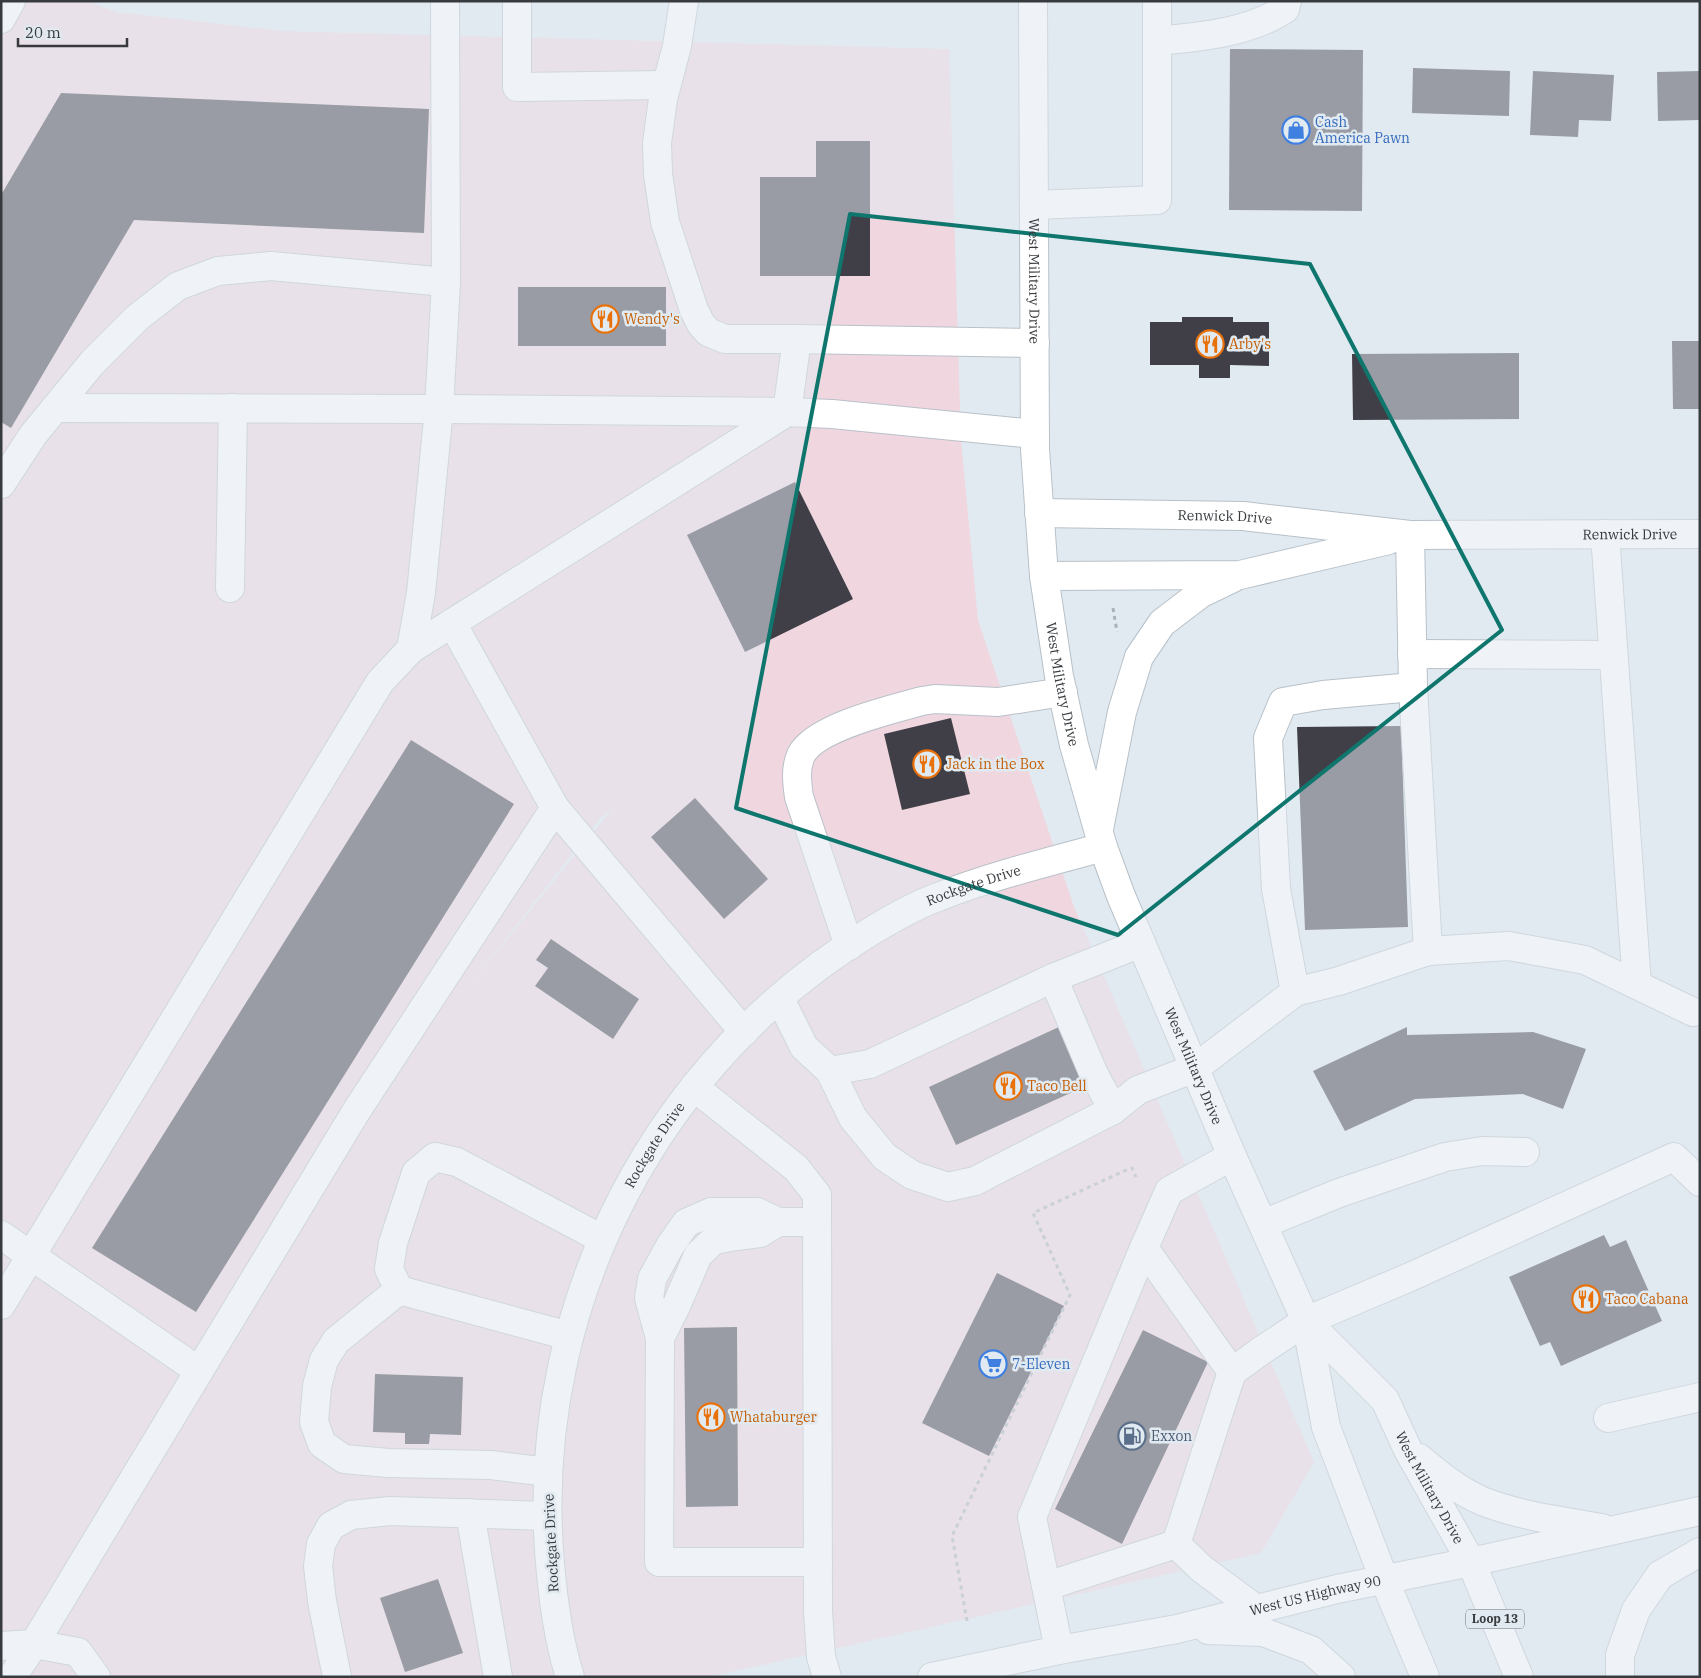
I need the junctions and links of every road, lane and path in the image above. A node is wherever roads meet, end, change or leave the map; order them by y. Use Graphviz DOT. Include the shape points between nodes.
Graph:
graph roads {
  1 [pos="11,1"];
  2 [pos="445,1"];
  3 [pos="518,1"];
  4 [pos="684,1"];
  5 [pos="1033,1"];
  6 [pos="1158,1"];
  7 [pos="1287,1"];
  8 [pos="1,19"];
  9 [pos="1157,41"];
  10 [pos="666,85"];
  11 [pos="1034,205"];
  12 [pos="446,282"];
  13 [pos="797,339"];
  14 [pos="1035,343"];
  15 [pos="55,408"];
  16 [pos="233,408"];
  17 [pos="439,409"];
  18 [pos="787,412"];
  19 [pos="1035,434"];
  20 [pos="1,484"];
  21 [pos="1040,512"];
  22 [pos="1604,534"];
  23 [pos="1700,534"];
  24 [pos="1410,535"];
  25 [pos="1240,575"];
  26 [pos="1044,576"];
  27 [pos="230,588"];
  28 [pos="452,623"];
  29 [pos="411,649"];
  30 [pos="1412,654"];
  31 [pos="1613,655"];
  32 [pos="1413,687"];
  33 [pos="1063,692"];
  34 [pos="554,808"];
  35 [pos="1101,838"];
  36 [pos="1141,943"];
  37 [pos="849,946"];
  38 [pos="1428,951"];
  39 [pos="1053,978"];
  40 [pos="1637,985"];
  41 [pos="1295,992"];
  42 [pos="780,999"];
  43 [pos="1698,1007"];
  44 [pos="744,1032"];
  45 [pos="1195,1068"];
  46 [pos="830,1070"];
  47 [pos="694,1087"];
  48 [pos="1113,1110"];
  49 [pos="1525,1152"];
  50 [pos="1232,1156"];
  51 [pos="1136,1177"];
  52 [pos="1700,1182"];
  53 [pos="817,1222"];
  54 [pos="1263,1224"];
  55 [pos="1,1235"];
  56 [pos="602,1239"];
  57 [pos="1144,1248"];
  58 [pos="32,1255"];
  59 [pos="399,1290"];
  60 [pos="1,1305"];
  61 [pos="1306,1321"];
  62 [pos="569,1336"];
  63 [pos="199,1371"];
  64 [pos="1232,1372"];
  65 [pos="1700,1397"];
  66 [pos="1608,1418"];
  67 [pos="1408,1450"];
  68 [pos="548,1472"];
  69 [pos="1700,1511"];
  70 [pos="470,1513"];
  71 [pos="547,1516"];
  72 [pos="1613,1530"];
  73 [pos="1176,1544"];
  74 [pos="1700,1552"];
  75 [pos="818,1562"];
  76 [pos="1470,1562"];
  77 [pos="1384,1578"];
  78 [pos="1047,1586"];
  79 [pos="1256,1609"];
  80 [pos="967,1621"];
  81 [pos="1177,1628"];
  82 [pos="34,1644"];
  83 [pos="1,1646"];
  84 [pos="1060,1650"];
  85 [pos="12,1677"];
  86 [pos="96,1677"];
  87 [pos="337,1677"];
  88 [pos="498,1677"];
  89 [pos="570,1677"];
  90 [pos="826,1677"];
  91 [pos="932,1677"];
  92 [pos="1341,1677"];
  93 [pos="1425,1677"];
  94 [pos="1518,1677"];
  95 [pos="1620,1677"];
  1 -- 8 [label="main road"];
  2 -- 12 [label="main road"];
  3 -- 10 [label="main road" via="517,87"];
  4 -- 10 [label="main road" via="678,46"];
  5 -- 11 [label="main road, West Military Drive"];
  6 -- 9 [label="main road"];
  7 -- 9 [label="main road" via="1285,9 1257,23 1202,37"];
  9 -- 11 [label="main road" via="1157,200"];
  10 -- 13 [label="main road" via="657,142 661,197 665,222 701,324 708,332 725,339"];
  11 -- 14 [label="main road, West Military Drive"];
  12 -- 15 [label="main road" via="271,266 218,271 178,286 138,317 92,363"];
  12 -- 17 [label="main road"];
  13 -- 14 [label="main road"];
  13 -- 18 [label="main road"];
  14 -- 19 [label="main road, West Military Drive"];
  15 -- 16 [label="main road"];
  15 -- 20 [label="main road"];
  16 -- 17 [label="main road"];
  16 -- 27 [label="main road"];
  17 -- 18 [label="main road"];
  17 -- 29 [label="main road" via="421,593"];
  18 -- 19 [label="main road"];
  18 -- 28 [label="main road"];
  19 -- 21 [label="main road, West Military Drive"];
  21 -- 24 [label="main road, Renwick Drive" via="1243,516"];
  21 -- 26 [label="main road, West Military Drive"];
  22 -- 23 [label="main road, Renwick Drive"];
  22 -- 24 [label="main road, Renwick Drive"];
  22 -- 31 [label="main road"];
  24 -- 25 [label="main road, Renwick Drive"];
  24 -- 30 [label="main road"];
  25 -- 26 [label="main road, Renwick Drive"];
  25 -- 35 [label="main road, Renwick Drive" via="1183,605 1162,623 1139,657 1122,712"];
  26 -- 33 [label="main road, West Military Drive"];
  28 -- 29 [label="main road"];
  28 -- 34 [label="main road"];
  29 -- 58 [label="main road" via="380,682"];
  30 -- 31 [label="main road"];
  30 -- 32 [label="main road"];
  31 -- 40 [label="main road"];
  32 -- 38 [label="main road"];
  32 -- 41 [label="main road" via="1283,702 1268,738 1276,889"];
  33 -- 35 [label="main road, West Military Drive"];
  33 -- 37 [label="main road" via="998,702 922,700 842,726 810,744 802,754 797,773 799,797"];
  34 -- 44 [label="main road"];
  34 -- 63 [label="main road" via="357,1110"];
  35 -- 36 [label="main road, West Military Drive"];
  35 -- 37 [label="main road, Rockgate Drive" via="935,898"];
  36 -- 39 [label="main road"];
  36 -- 45 [label="main road, West Military Drive"];
  37 -- 42 [label="main road, Rockgate Drive"];
  38 -- 40 [label="main road" via="1509,946 1584,960"];
  38 -- 41 [label="main road"];
  39 -- 46 [label="main road" via="870,1064"];
  39 -- 48 [label="main road"];
  40 -- 43 [label="main road"];
  41 -- 45 [label="main road"];
  42 -- 44 [label="main road, Rockgate Drive"];
  42 -- 46 [label="main road" via="804,1047"];
  44 -- 47 [label="main road, Rockgate Drive"];
  45 -- 48 [label="main road" via="1138,1090"];
  45 -- 50 [label="main road, West Military Drive"];
  46 -- 48 [label="main road" via="853,1118 885,1157 912,1175 948,1187 975,1181"];
  47 -- 53 [label="main road" via="796,1168 817,1195"];
  47 -- 56 [label="main road, Rockgate Drive" via="668,1120 631,1180"];
  49 -- 54 [label="main road" via="1482,1151 1445,1157 1329,1197"];
  50 -- 54 [label="main road, West Military Drive"];
  50 -- 57 [label="main road" via="1169,1191"];
  51 -- 80 [label="path" via="1132,1168 1124,1170 1033,1213 1070,1295 952,1536"];
  52 -- 61 [label="main road" via="1674,1157"];
  53 -- 75 [label="main road"];
  53 -- 75 [label="main road" via="778,1222 757,1212 711,1212 686,1223 652,1279 649,1298 660,1338 659,1562"];
  54 -- 61 [label="main road, West Military Drive"];
  55 -- 58 [label="main road"];
  56 -- 59 [label="main road" via="458,1162 435,1157 416,1173 393,1243 389,1269"];
  56 -- 62 [label="main road, Rockgate Drive"];
  57 -- 64 [label="main road"];
  57 -- 78 [label="main road" via="1032,1517"];
  58 -- 60 [label="main road"];
  58 -- 63 [label="main road"];
  59 -- 62 [label="main road"];
  59 -- 68 [label="main road" via="336,1341 324,1360 317,1386 314,1422 322,1444 344,1459 491,1465"];
  61 -- 64 [label="main road"];
  61 -- 67 [label="main road, West Military Drive" via="1385,1400"];
  61 -- 77 [label="main road, West Military Drive" via="1326,1427"];
  62 -- 68 [label="main road, Rockgate Drive" via="559,1376"];
  63 -- 82 [label="main road"];
  64 -- 73 [label="main road"];
  65 -- 66 [label="main road"];
  67 -- 72 [label="main road" via="1447,1481 1481,1500 1521,1513"];
  67 -- 76 [label="main road, West Military Drive"];
  68 -- 71 [label="main road, Rockgate Drive"];
  69 -- 72 [label="main road, West US Highway 90"];
  70 -- 71 [label="main road"];
  70 -- 87 [label="main road" via="390,1511 351,1515 331,1526 321,1544 318,1566"];
  70 -- 88 [label="main road"];
  71 -- 89 [label="main road, Rockgate Drive" via="551,1586"];
  72 -- 76 [label="main road, West US Highway 90"];
  73 -- 78 [label="main road"];
  73 -- 79 [label="main road" via="1202,1569"];
  74 -- 95 [label="main road" via="1660,1576 1636,1610 1620,1655"];
  75 -- 90 [label="main road" via="821,1658"];
  76 -- 77 [label="main road, West US Highway 90"];
  76 -- 94 [label="main road, West Military Drive / Loop 13"];
  77 -- 79 [label="main road, West US Highway 90"];
  77 -- 93 [label="main road, West Military Drive"];
  78 -- 84 [label="main road"];
  79 -- 81 [label="main road, West US Highway 90"];
  81 -- 84 [label="main road, West US Highway 90"];
  81 -- 92 [label="main road" via="1263,1632 1311,1650"];
  82 -- 83 [label="main road"];
  82 -- 85 [label="main road"];
  82 -- 86 [label="main road" via="78,1652"];
  84 -- 91 [label="main road, West US Highway 90"];
}
